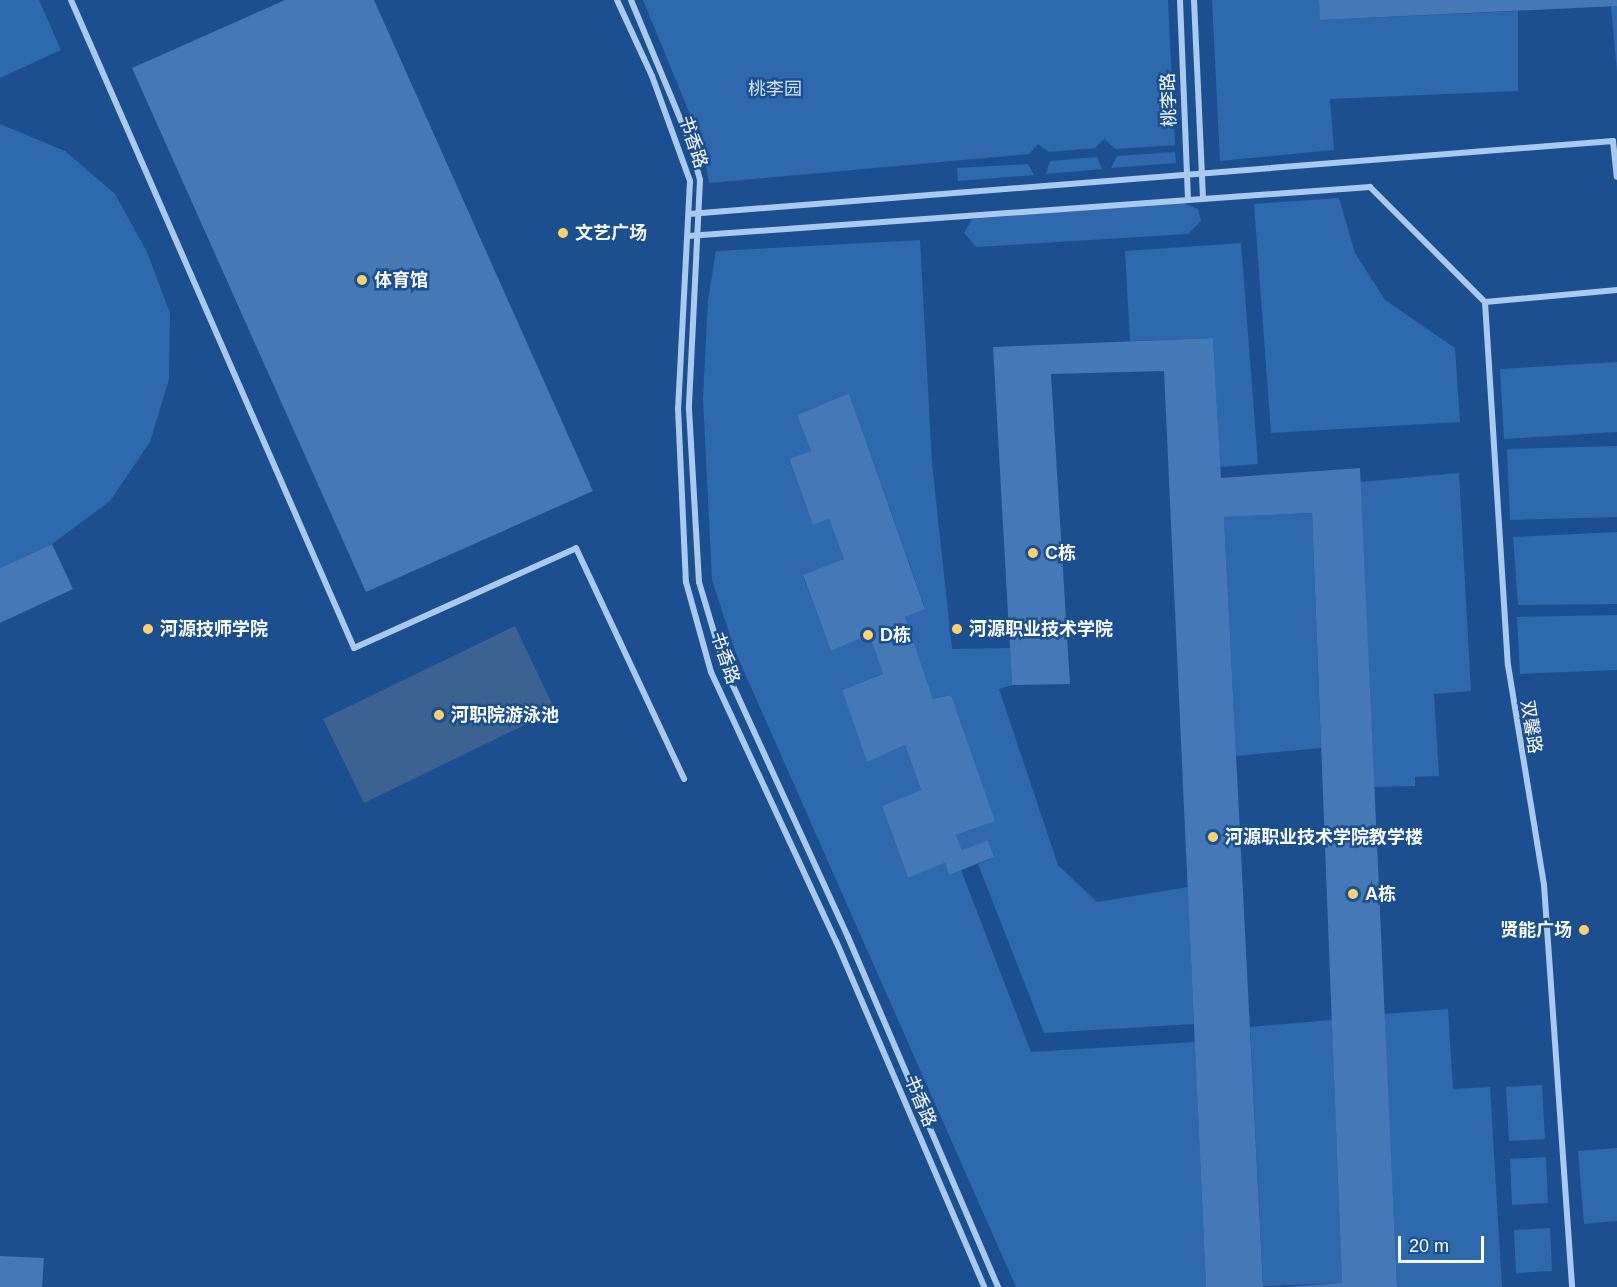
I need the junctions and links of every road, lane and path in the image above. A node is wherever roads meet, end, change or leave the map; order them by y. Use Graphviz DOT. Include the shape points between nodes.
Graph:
graph roads {
  1 [pos="71,0"];
  2 [pos="617,0"];
  3 [pos="631,0"];
  4 [pos="1180,0"];
  5 [pos="1194,0"];
  6 [pos="1202,170"];
  7 [pos="1187,172"];
  8 [pos="1617,177"];
  9 [pos="1203,198"];
  10 [pos="1188,199"];
  11 [pos="699,213"];
  12 [pos="689,214"];
  13 [pos="688,236"];
  14 [pos="698,236"];
  15 [pos="1617,290"];
  16 [pos="1485,302"];
  17 [pos="684,779"];
  18 [pos="984,1287"];
  19 [pos="998,1287"];
  20 [pos="1572,1287"];
  1 -- 17 [label="street" via="354,648 576,548"];
  2 -- 12 [label="street, 书香路" via="680,144 690,181"];
  3 -- 11 [label="street, 书香路" via="689,140 700,180"];
  4 -- 7 [label="street, 桃李路"];
  5 -- 6 [label="street, 桃李路"];
  6 -- 7 [label="street"];
  6 -- 8 [label="street" via="1613,141"];
  6 -- 9 [label="street, 桃李路"];
  7 -- 10 [label="street, 桃李路"];
  7 -- 11 [label="street"];
  9 -- 10 [label="street"];
  9 -- 16 [label="street" via="1370,187"];
  10 -- 14 [label="street"];
  11 -- 12 [label="street"];
  11 -- 14 [label="street, 书香路"];
  12 -- 13 [label="street, 书香路"];
  13 -- 14 [label="street"];
  13 -- 18 [label="street, 书香路" via="678,408 689,593 711,672 836,941"];
  14 -- 19 [label="street, 书香路" via="689,409 699,582 724,666 848,937"];
  15 -- 16 [label="street"];
  16 -- 20 [label="street, 双馨路" via="1510,685 1544,885"];
}
